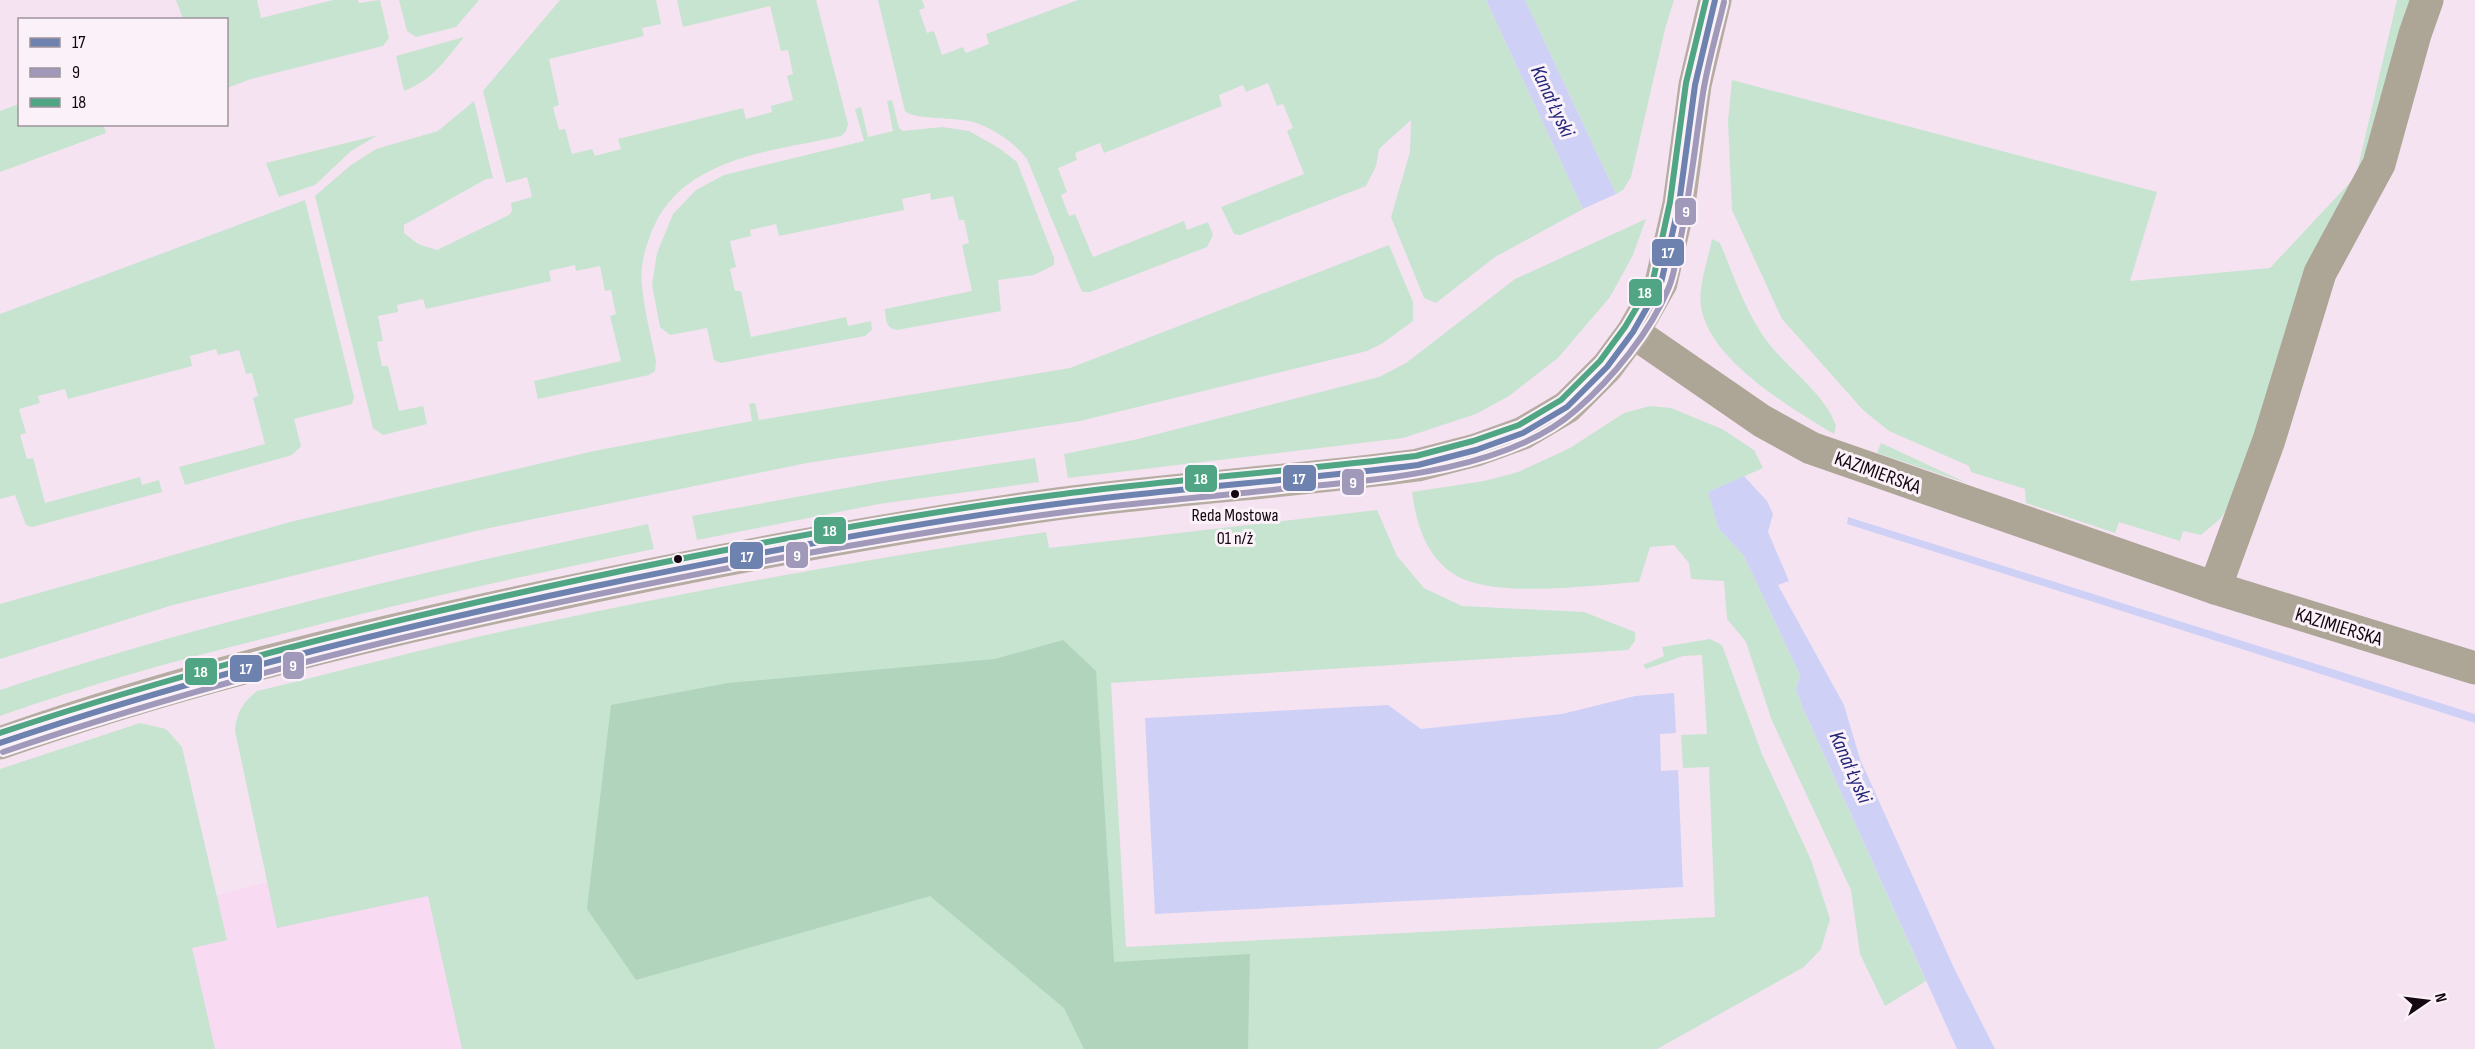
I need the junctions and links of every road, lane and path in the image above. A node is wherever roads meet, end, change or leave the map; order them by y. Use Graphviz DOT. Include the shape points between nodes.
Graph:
graph roads {
  1 [pos="1715,0"];
  2 [pos="2427,0"];
  3 [pos="1634,332"];
  4 [pos="2215,588"];
  5 [pos="2475,668"];
  6 [pos="0,743"];
  1 -- 3 [label="main road" via="1695,85 1679,204 1661,283"];
  2 -- 4 [label="street" via="2379,164 2320,273 2269,440"];
  3 -- 4 [label="street, KAZIMIERSKA" via="1761,420 1811,447"];
  3 -- 6 [label="main road" via="1607,367 1558,412 1523,433 1418,465 1057,504 688,567 441,619 193,681"];
  4 -- 5 [label="street, KAZIMIERSKA"];
}
